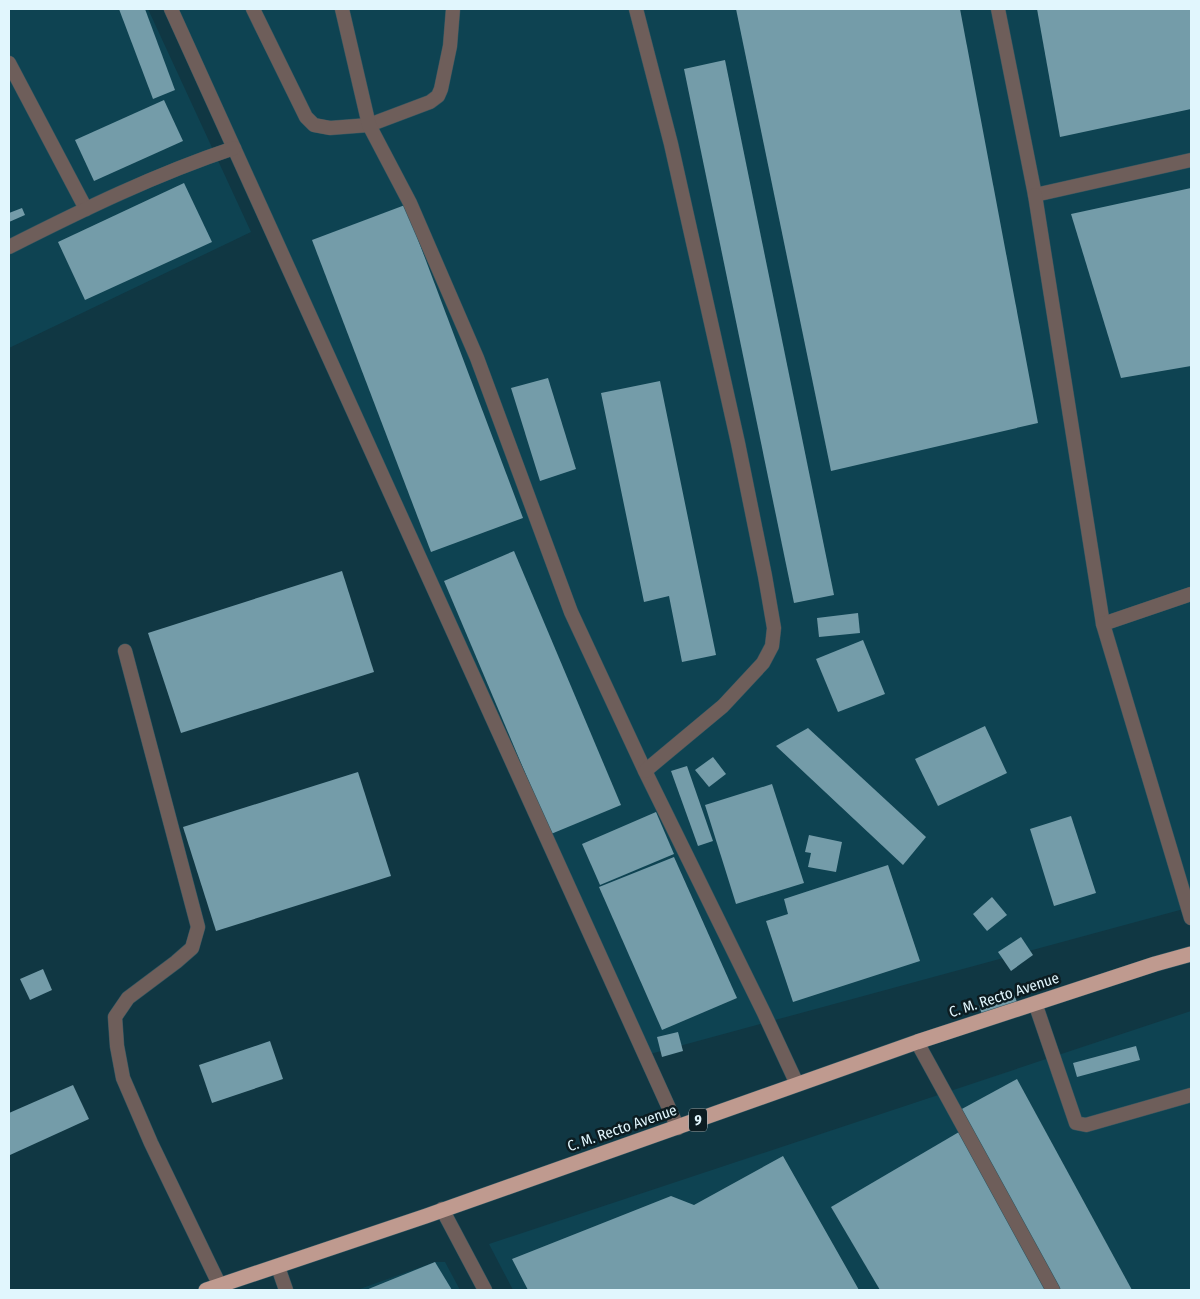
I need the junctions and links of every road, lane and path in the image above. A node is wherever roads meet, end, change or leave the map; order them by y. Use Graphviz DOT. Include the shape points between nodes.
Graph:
graph roads {
  1 [pos="171,9"];
  2 [pos="253,9"];
  3 [pos="342,9"];
  4 [pos="453,9"];
  5 [pos="636,9"];
  6 [pos="998,9"];
  7 [pos="9,64"];
  8 [pos="369,125"];
  9 [pos="234,148"];
  10 [pos="1191,160"];
  11 [pos="1035,195"];
  12 [pos="86,209"];
  13 [pos="9,247"];
  14 [pos="1191,594"];
  15 [pos="1103,624"];
  16 [pos="125,651"];
  17 [pos="645,771"];
  18 [pos="1191,918"];
  19 [pos="1191,954"];
  20 [pos="1035,1003"];
  21 [pos="917,1042"];
  22 [pos="797,1084"];
  23 [pos="1191,1096"];
  24 [pos="678,1128"];
  25 [pos="442,1209"];
  26 [pos="278,1267"];
  27 [pos="213,1288"];
  28 [pos="286,1290"];
  29 [pos="485,1290"];
  30 [pos="1053,1290"];
  1 -- 9 [label="lane"];
  2 -- 8 [label="lane" via="306,117 314,125 330,128"];
  3 -- 8 [label="lane"];
  4 -- 8 [label="lane" via="450,46 438,96"];
  5 -- 17 [label="lane" via="671,144 734,425 774,628 772,646 763,663 723,706"];
  6 -- 11 [label="lane"];
  7 -- 12 [label="lane"];
  8 -- 17 [label="lane" via="410,203 473,348 571,612"];
  9 -- 12 [label="lane"];
  9 -- 24 [label="lane"];
  10 -- 11 [label="lane"];
  11 -- 15 [label="lane"];
  12 -- 13 [label="lane"];
  14 -- 15 [label="lane"];
  15 -- 18 [label="lane"];
  16 -- 27 [label="lane" via="198,927 192,948 128,998 115,1017 117,1046 124,1078"];
  17 -- 22 [label="lane"];
  19 -- 20 [label="highway, C. M. Recto Avenue / 9"];
  20 -- 21 [label="highway, C. M. Recto Avenue / 9"];
  20 -- 23 [label="lane" via="1076,1123 1086,1125"];
  21 -- 22 [label="highway, C. M. Recto Avenue / 9"];
  21 -- 30 [label="lane"];
  22 -- 24 [label="highway, C. M. Recto Avenue / 9"];
  24 -- 25 [label="highway, C. M. Recto Avenue / 9"];
  25 -- 26 [label="highway, C. M. Recto Avenue / 9"];
  25 -- 29 [label="lane"];
  26 -- 27 [label="highway, C. M. Recto Avenue / 9"];
  26 -- 28 [label="lane"];
}
